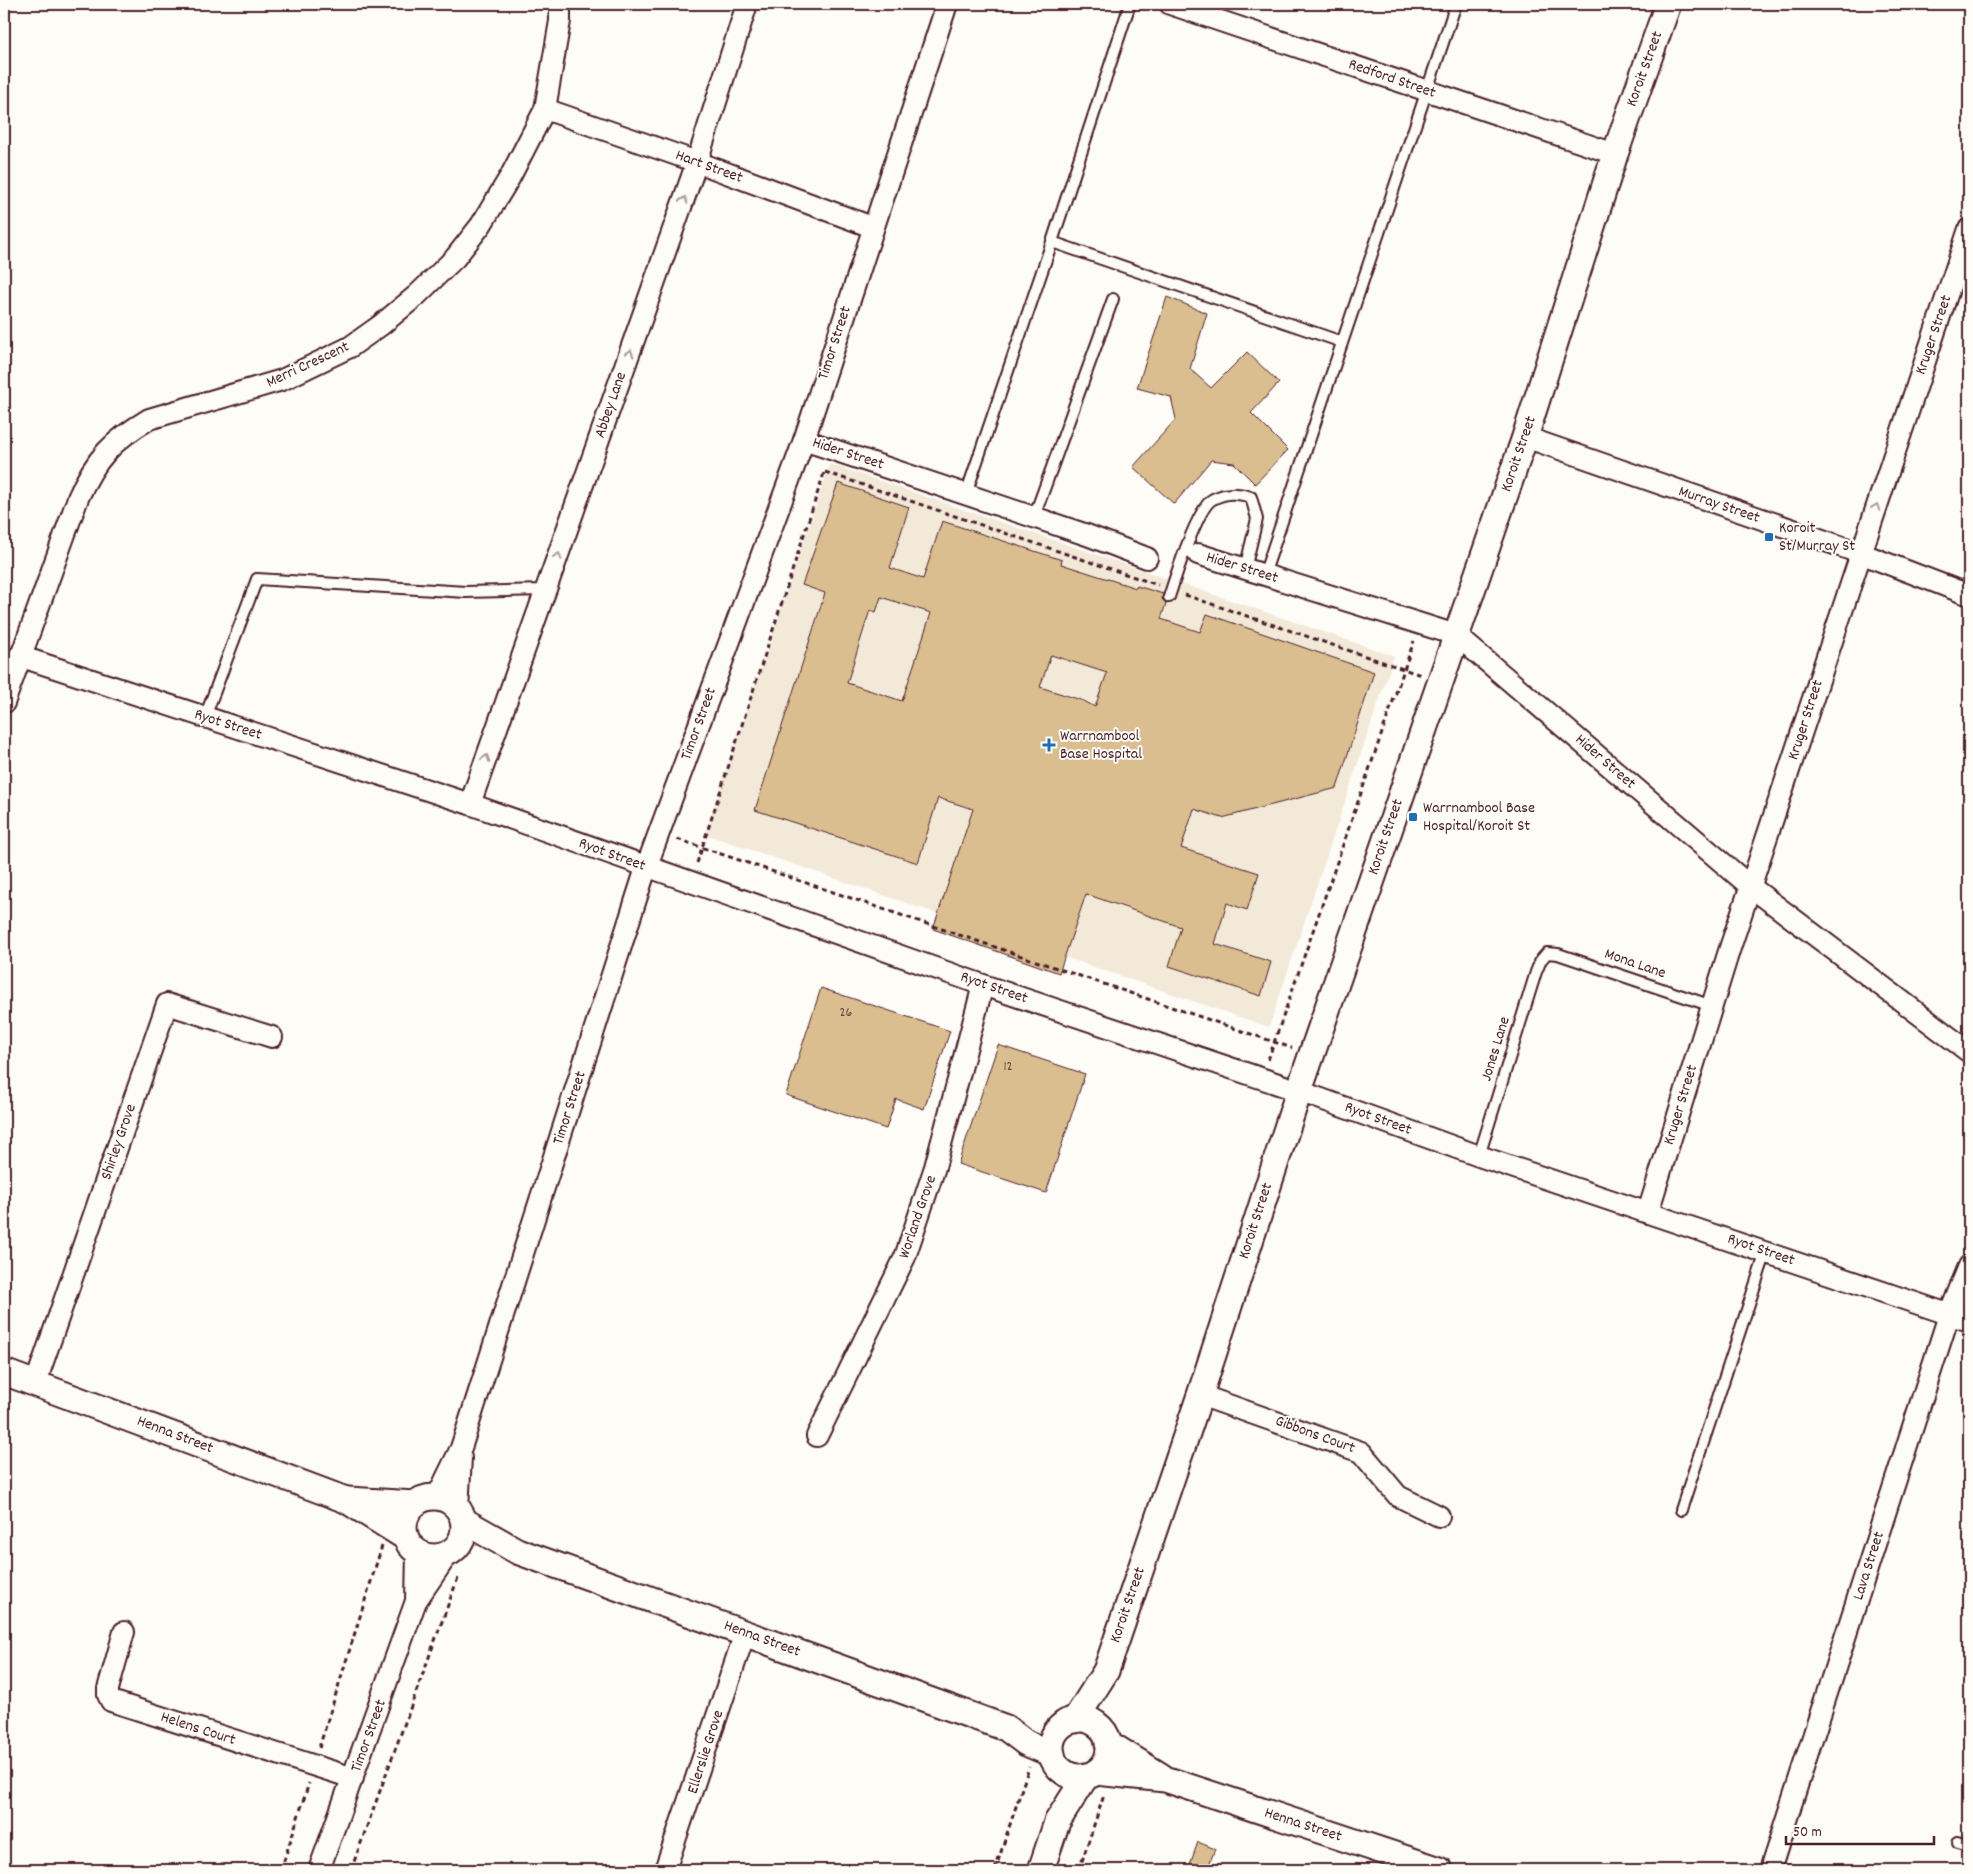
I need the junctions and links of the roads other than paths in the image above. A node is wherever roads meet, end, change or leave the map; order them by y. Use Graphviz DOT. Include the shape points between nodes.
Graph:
graph roads {
  1 [pos="560,4"];
  2 [pos="747,4"];
  3 [pos="947,4"];
  4 [pos="1130,4"];
  5 [pos="1170,4"];
  6 [pos="1456,4"];
  7 [pos="1668,4"];
  8 [pos="1426,91"];
  9 [pos="545,109"];
  10 [pos="1615,154"];
  11 [pos="697,162"];
  12 [pos="872,227"];
  13 [pos="1969,229"];
  14 [pos="1052,242"];
  15 [pos="1113,299"];
  16 [pos="1342,342"];
  17 [pos="1525,438"];
  18 [pos="804,440"];
  19 [pos="966,494"];
  20 [pos="1034,517"];
  21 [pos="1860,553"];
  22 [pos="1198,554"];
  23 [pos="1147,558"];
  24 [pos="1245,569"];
  25 [pos="1264,575"];
  26 [pos="546,590"];
  27 [pos="1170,593"];
  28 [pos="1969,595"];
  29 [pos="1456,635"];
  30 [pos="19,656"];
  31 [pos="4,702"];
  32 [pos="206,717"];
  33 [pos="470,804"];
  34 [pos="646,868"];
  35 [pos="1751,887"];
  36 [pos="1547,953"];
  37 [pos="983,985"];
  38 [pos="1712,1006"];
  39 [pos="272,1037"];
  40 [pos="1969,1052"];
  41 [pos="1299,1091"];
  42 [pos="1479,1156"];
  43 [pos="1648,1212"];
  44 [pos="1766,1252"];
  45 [pos="1969,1266"];
  46 [pos="1950,1315"];
  47 [pos="1969,1322"];
  48 [pos="4,1372"];
  49 [pos="36,1382"];
  50 [pos="1200,1395"];
  51 [pos="818,1436"];
  52 [pos="346,1500"];
  53 [pos="443,1507"];
  54 [pos="1681,1510"];
  55 [pos="1439,1516"];
  56 [pos="403,1538"];
  57 [pos="458,1550"];
  58 [pos="517,1551"];
  59 [pos="416,1601"];
  60 [pos="124,1632"];
  61 [pos="745,1633"];
  62 [pos="1106,1671"];
  63 [pos="1068,1724"];
  64 [pos="1006,1728"];
  65 [pos="1106,1737"];
  66 [pos="1048,1756"];
  67 [pos="1098,1774"];
  68 [pos="354,1778"];
  69 [pos="1165,1779"];
  70 [pos="1057,1822"];
  71 [pos="1958,1842"];
  72 [pos="1969,1845"];
  73 [pos="1770,1869"];
  74 [pos="320,1870"];
  75 [pos="665,1870"];
  76 [pos="1040,1870"];
  77 [pos="1440,1870"];
  1 -- 9 [label="street, Merri Crescent" via="560,22"];
  2 -- 11 [label="street, Abbey Lane"];
  3 -- 12 [label="street, Timor Street"];
  4 -- 14 [label="lane"];
  5 -- 8 [label="street, Redford Street"];
  6 -- 8 [label="lane"];
  7 -- 10 [label="street, Koroit Street"];
  8 -- 10 [label="street, Redford Street"];
  8 -- 16 [label="lane"];
  9 -- 11 [label="street, Hart Street"];
  9 -- 30 [label="street, Merri Crescent" via="481,225 455,258 381,325 350,347 282,380 149,419 113,444 88,474"];
  10 -- 17 [label="street, Koroit Street"];
  11 -- 12 [label="street, Hart Street"];
  26 -- 11 [label="street, Abbey Lane, one-way"];
  12 -- 18 [label="street, Timor Street"];
  21 -- 13 [label="street, Kruger Street, one-way"];
  14 -- 16 [label="lane"];
  14 -- 19 [label="lane"];
  15 -- 20 [label="lane"];
  16 -- 25 [label="lane"];
  17 -- 21 [label="street, Murray Street"];
  17 -- 29 [label="street, Koroit Street"];
  18 -- 19 [label="street, Hider Street"];
  18 -- 34 [label="street, Timor Street"];
  19 -- 20 [label="street, Hider Street"];
  20 -- 23 [label="street, Hider Street"];
  21 -- 28 [label="street, Murray Street"];
  21 -- 35 [label="street, Kruger Street"];
  22 -- 24 [label="street, Hider Street"];
  24 -- 25 [label="street, Hider Street"];
  24 -- 27 [label="lane" via="1257,519 1250,497 1234,492 1212,499 1196,522"];
  25 -- 29 [label="street, Hider Street"];
  26 -- 32 [label="lane" via="466,592 257,579"];
  33 -- 26 [label="street, Abbey Lane, one-way"];
  29 -- 35 [label="street, Hider Street"];
  29 -- 41 [label="street, Koroit Street"];
  30 -- 31 [label="street, Merri Crescent"];
  30 -- 32 [label="street, Ryot Street"];
  32 -- 33 [label="street, Ryot Street"];
  33 -- 34 [label="street, Ryot Street"];
  34 -- 37 [label="street, Ryot Street"];
  34 -- 53 [label="street, Timor Street"];
  35 -- 38 [label="street, Kruger Street"];
  35 -- 40 [label="street, Hider Street"];
  36 -- 38 [label="lane, Mona Lane"];
  36 -- 42 [label="lane, Jones Lane" via="1536,972"];
  37 -- 41 [label="street, Ryot Street"];
  37 -- 51 [label="street, Worland Grove" via="935,1167 906,1257"];
  38 -- 43 [label="street, Kruger Street"];
  39 -- 49 [label="street, Shirley Grove" via="167,1004"];
  41 -- 42 [label="street, Ryot Street"];
  41 -- 50 [label="street, Koroit Street"];
  42 -- 43 [label="street, Ryot Street"];
  43 -- 44 [label="street, Ryot Street"];
  44 -- 46 [label="street, Ryot Street"];
  44 -- 54 [label="lane"];
  45 -- 46 [label="street, Lava Street"];
  46 -- 47 [label="street, Ryot Street"];
  46 -- 73 [label="street, Lava Street"];
  48 -- 49 [label="street, Henna Street"];
  49 -- 52 [label="street, Henna Street"];
  50 -- 55 [label="street, Gibbons Court" via="1362,1452 1398,1496"];
  50 -- 62 [label="street, Koroit Street"];
  52 -- 53 [label="street, Henna Street"];
  52 -- 56 [label="street, Henna Street"];
  53 -- 56 [label="street" via="410,1509 404,1522"];
  53 -- 57 [label="street" via="462,1540"];
  53 -- 58 [label="street, Henna Street"];
  56 -- 57 [label="street" via="432,1558"];
  56 -- 59 [label="street, Timor Street"];
  57 -- 58 [label="street, Henna Street"];
  57 -- 59 [label="street, Timor Street"];
  58 -- 61 [label="street, Henna Street"];
  59 -- 68 [label="street, Timor Street"];
  60 -- 68 [label="street, Helens Court" via="108,1690 112,1701"];
  61 -- 64 [label="street, Henna Street"];
  61 -- 75 [label="street, Ellerslie Grove"];
  62 -- 63 [label="street, Koroit Street"];
  62 -- 65 [label="street, Koroit Street"];
  63 -- 64 [label="street, Henna Street"];
  63 -- 65 [label="street" via="1091,1722"];
  63 -- 66 [label="street" via="1055,1735"];
  64 -- 66 [label="street, Henna Street"];
  65 -- 67 [label="street" via="1107,1759"];
  65 -- 69 [label="street, Henna Street"];
  66 -- 67 [label="street" via="1070,1775"];
  66 -- 70 [label="street"];
  67 -- 69 [label="street, Henna Street"];
  67 -- 70 [label="street"];
  68 -- 74 [label="street, Timor Street"];
  69 -- 77 [label="street, Henna Street"];
  70 -- 76 [label="street"];
  71 -- 72 [label="lane"];
}
